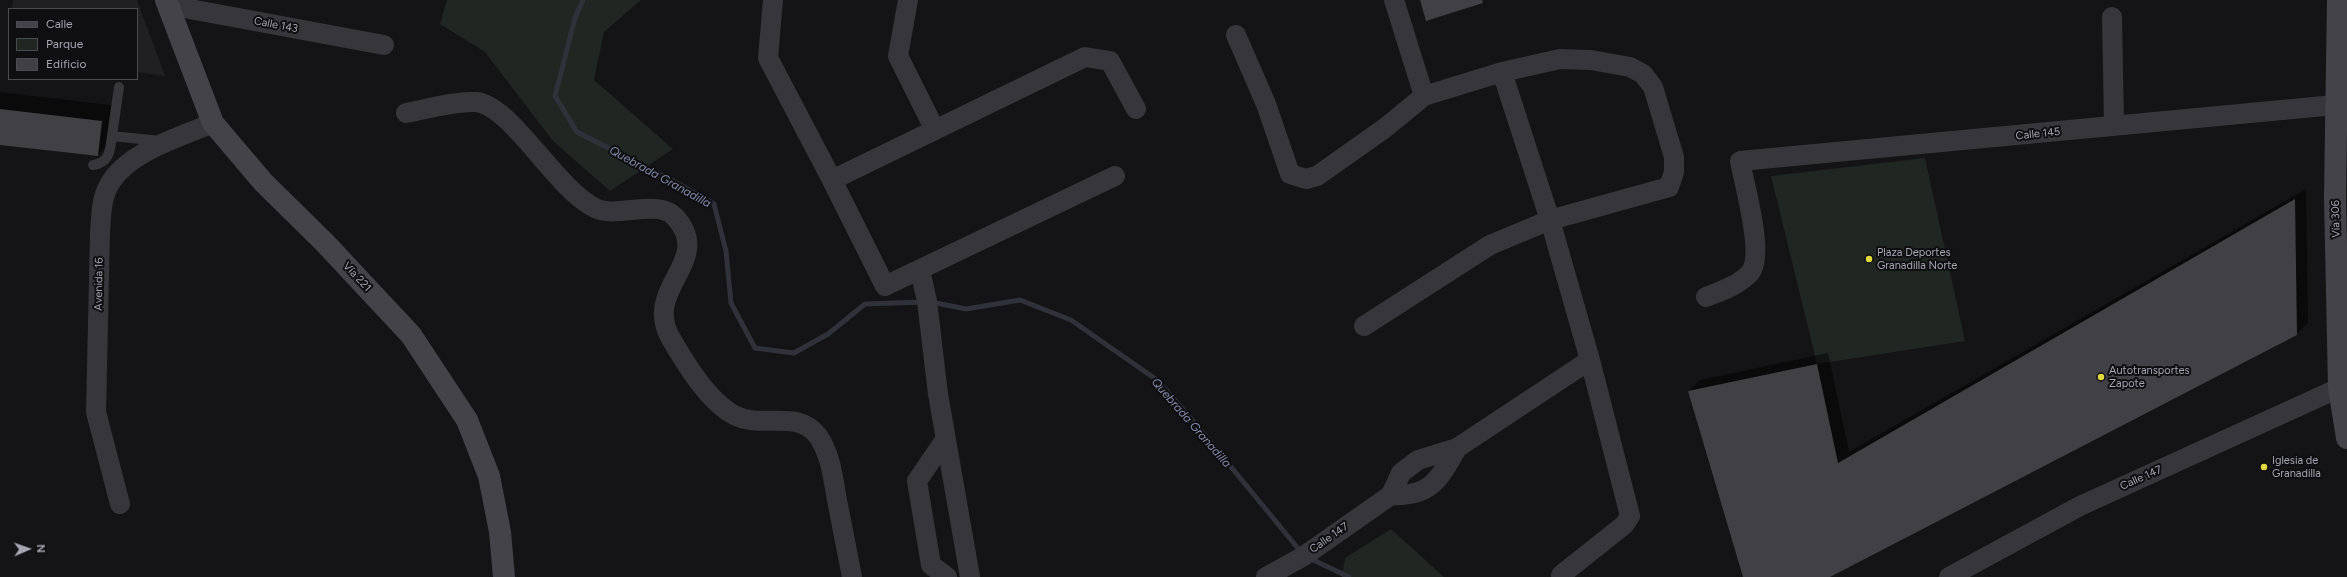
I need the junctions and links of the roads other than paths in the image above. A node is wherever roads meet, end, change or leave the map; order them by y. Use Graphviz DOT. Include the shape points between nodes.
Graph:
graph roads {
  1 [pos="773,0"];
  2 [pos="908,0"];
  3 [pos="1394,0"];
  4 [pos="2338,0"];
  5 [pos="167,2"];
  6 [pos="2112,17"];
  7 [pos="1236,35"];
  8 [pos="384,45"];
  9 [pos="1502,72"];
  10 [pos="119,87"];
  11 [pos="1424,96"];
  12 [pos="2335,105"];
  13 [pos="1136,109"];
  14 [pos="406,113"];
  15 [pos="213,122"];
  16 [pos="2114,125"];
  17 [pos="935,130"];
  18 [pos="112,136"];
  19 [pos="168,142"];
  20 [pos="93,165"];
  21 [pos="1115,176"];
  22 [pos="832,180"];
  23 [pos="2341,198"];
  24 [pos="1550,220"];
  25 [pos="920,270"];
  26 [pos="1706,297"];
  27 [pos="1364,326"];
  28 [pos="1590,360"];
  29 [pos="2339,388"];
  30 [pos="2347,438"];
  31 [pos="945,440"];
  32 [pos="1457,448"];
  33 [pos="1391,495"];
  34 [pos="120,504"];
  35 [pos="1561,575"];
  36 [pos="504,577"];
  37 [pos="852,577"];
  38 [pos="947,577"];
  39 [pos="970,577"];
  40 [pos="1266,577"];
  41 [pos="1949,577"];
  1 -- 22 [label="street" via="768,58"];
  2 -- 17 [label="street" via="898,56"];
  3 -- 11 [label="street"];
  4 -- 12 [label="main road, Vía 306"];
  5 -- 8 [label="street, Calle 143"];
  5 -- 15 [label="main road, Vía 221"];
  6 -- 16 [label="street"];
  7 -- 11 [label="street" via="1266,104 1290,174 1297,178 1306,179 1326,171"];
  9 -- 11 [label="street"];
  9 -- 24 [label="street"];
  9 -- 24 [label="street" via="1560,59 1591,60 1630,66 1643,74 1653,87 1674,157 1674,172 1669,187"];
  10 -- 18 [label="lane"];
  12 -- 16 [label="street, Calle 145"];
  12 -- 23 [label="main road, Vía 306"];
  13 -- 17 [label="street" via="1110,61 1085,57"];
  14 -- 37 [label="street" via="466,102 478,102 494,108 555,175 596,208 613,211 666,210 675,217 684,232 687,257 672,283 663,307 670,336 705,390 721,406 736,416 753,420 798,421 810,427 818,436 829,457"];
  15 -- 19 [label="street, Avenida 16"];
  15 -- 36 [label="main road, Vía 221" via="263,182 326,242 411,335 466,420 489,476 500,532"];
  16 -- 26 [label="street, Calle 145" via="1740,161 1756,246 1755,262 1750,274 1729,288"];
  17 -- 22 [label="street"];
  18 -- 19 [label="lane"];
  18 -- 20 [label="lane" via="108,156 100,164"];
  19 -- 34 [label="street, Avenida 16" via="156,146 120,169 109,186 102,207 96,412"];
  21 -- 25 [label="street"];
  22 -- 25 [label="street" via="885,286"];
  23 -- 29 [label="main road, Vía 306"];
  24 -- 27 [label="street" via="1490,245"];
  24 -- 28 [label="street"];
  25 -- 31 [label="street"];
  28 -- 32 [label="street"];
  28 -- 35 [label="street" via="1630,516 1624,525"];
  29 -- 30 [label="main road, Vía 306"];
  29 -- 41 [label="street, Calle 147" via="2080,506"];
  31 -- 38 [label="street" via="916,481 931,565"];
  31 -- 39 [label="street"];
  32 -- 33 [label="street" via="1418,460 1401,473"];
  32 -- 33 [label="street" via="1440,478 1421,492 1407,496"];
  33 -- 40 [label="street, Calle 147" via="1304,556"];
}
